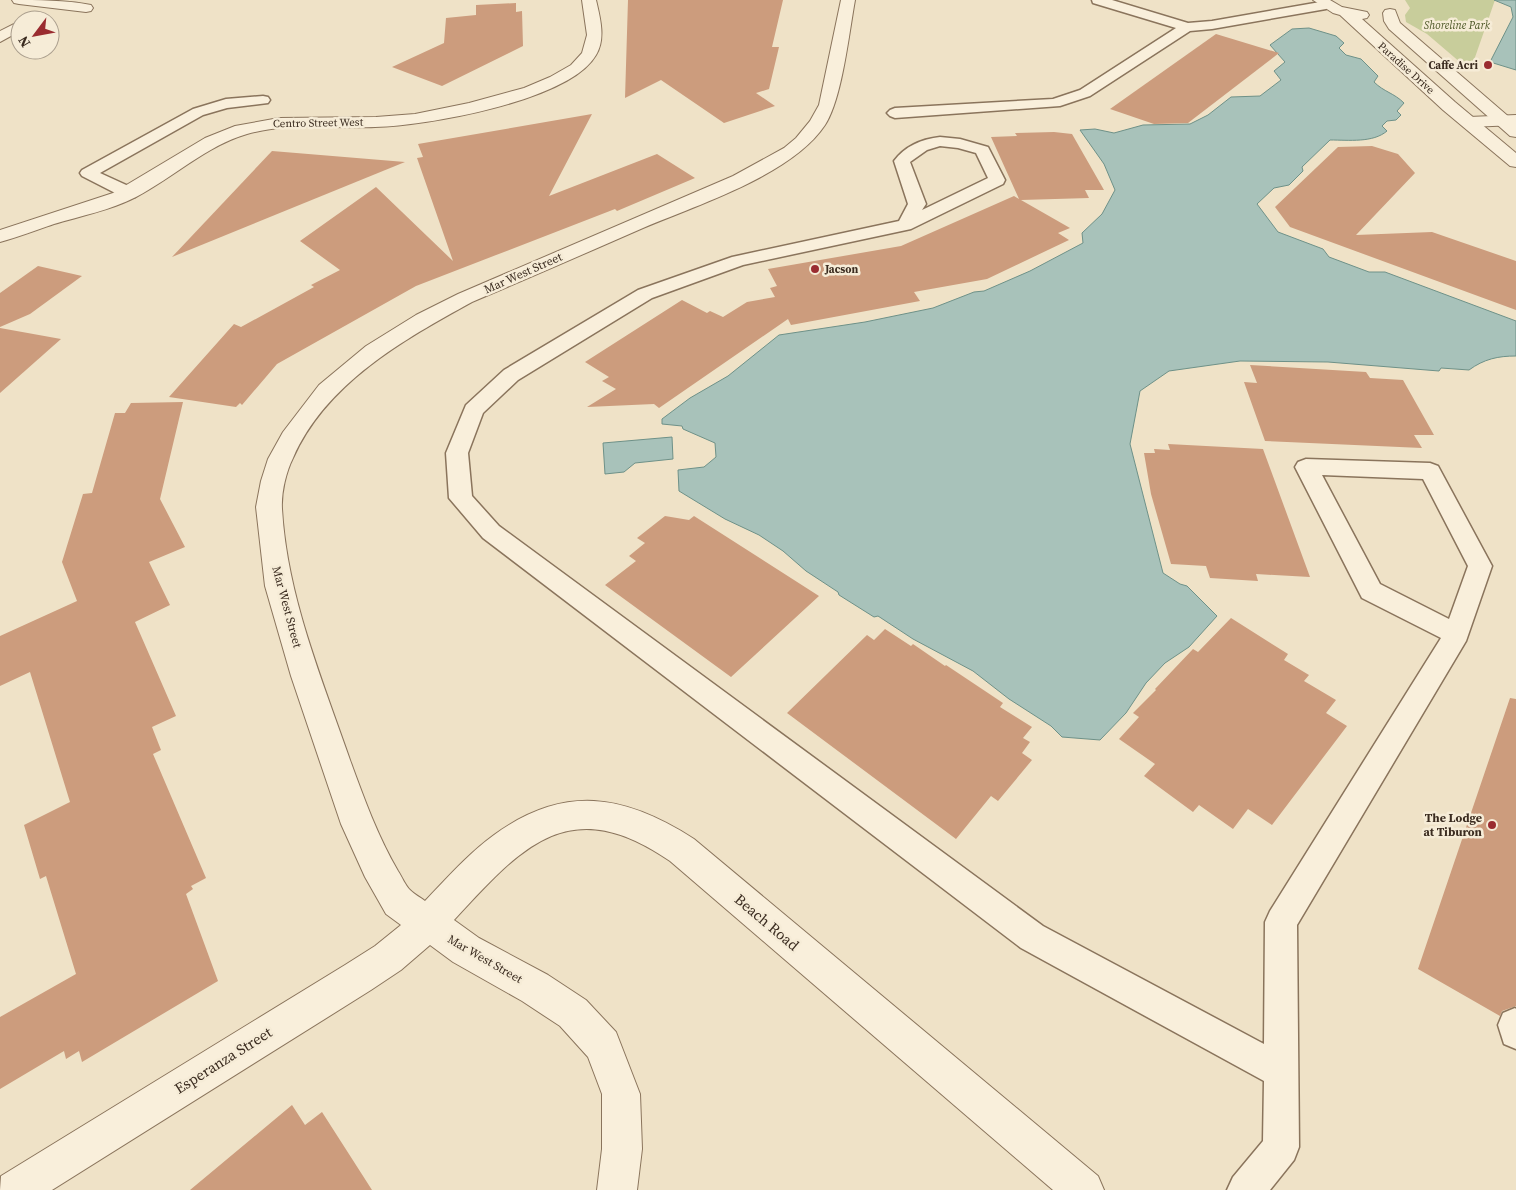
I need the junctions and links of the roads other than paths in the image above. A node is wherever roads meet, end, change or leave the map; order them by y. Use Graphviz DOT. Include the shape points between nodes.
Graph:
graph roads {
  1 [pos="19,0"];
  2 [pos="589,0"];
  3 [pos="848,0"];
  4 [pos="1098,0"];
  5 [pos="1323,2"];
  6 [pos="55,4"];
  7 [pos="1392,7"];
  8 [pos="86,8"];
  9 [pos="45,10"];
  10 [pos="1345,12"];
  11 [pos="1187,27"];
  12 [pos="263,100"];
  13 [pos="895,113"];
  14 [pos="1469,122"];
  15 [pos="1512,124"];
  16 [pos="1516,162"];
  17 [pos="129,193"];
  18 [pos="906,225"];
  19 [pos="0,236"];
  20 [pos="1456,634"];
  21 [pos="426,924"];
  22 [pos="1515,1025"];
  23 [pos="1516,1032"];
  24 [pos="1281,1072"];
  25 [pos="15,1190"];
  26 [pos="617,1190"];
  27 [pos="1084,1190"];
  28 [pos="1246,1190"];
  1 -- 6 [label="street"];
  2 -- 17 [label="street, Centro Street West" via="594,39 589,56 574,71 547,85 475,106 394,122 256,125 227,134"];
  3 -- 21 [label="street, Mar West Street" via="827,105 818,124 790,152 739,180 519,274 424,320 374,351 327,390 291,438 280,459 269,507 272,538 279,586 306,676 357,824 377,866 398,902"];
  4 -- 11 [label="lane"];
  5 -- 10 [label="street"];
  5 -- 11 [label="lane"];
  6 -- 8 [label="street"];
  6 -- 9 [label="street"];
  7 -- 10 [label="street" via="1369,15"];
  7 -- 15 [label="street, Paradise Drive" via="1390,21 1394,26"];
  10 -- 14 [label="street, Paradise Drive"];
  11 -- 13 [label="lane" via="1085,93 1055,103"];
  12 -- 17 [label="lane" via="226,104 198,112 88,173"];
  14 -- 15 [label="street"];
  14 -- 16 [label="street, Paradise Drive"];
  17 -- 19 [label="street, Centro Street West" via="99,206"];
  18 -- 24 [label="lane" via="738,261 653,291 511,375 474,410 457,453 461,498 491,532 1032,937"];
  20 -- 20 [label="lane" via="1480,566 1430,471 1306,467 1370,591"];
  20 -- 24 [label="lane" via="1282,922"];
  21 -- 25 [label="street, Esperanza Street" via="389,957"];
  21 -- 26 [label="street, Mar West Street" via="573,1013 603,1045 621,1094 622,1149"];
  21 -- 27 [label="street, Beach Road" via="503,848 551,820 576,814 599,815 622,818 645,827 682,850"];
  22 -- 23 [label="lane"];
  24 -- 28 [label="lane" via="1281,1147"];
}
